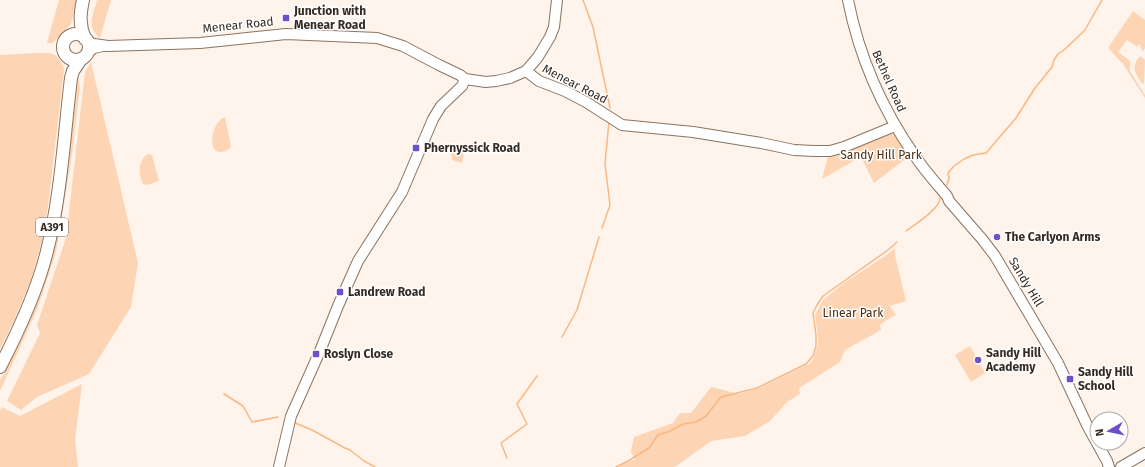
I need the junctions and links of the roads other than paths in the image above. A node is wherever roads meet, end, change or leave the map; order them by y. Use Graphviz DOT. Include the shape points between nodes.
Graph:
graph roads {
  1 [pos="83,0"];
  2 [pos="557,0"];
  3 [pos="848,0"];
  4 [pos="80,18"];
  5 [pos="68,37"];
  6 [pos="85,48"];
  7 [pos="67,57"];
  8 [pos="526,71"];
  9 [pos="71,78"];
  10 [pos="465,79"];
  11 [pos="895,126"];
  12 [pos="0,367"];
  13 [pos="1145,453"];
  14 [pos="279,467"];
  15 [pos="1109,467"];
  16 [pos="1121,467"];
  1 -- 4 [label="highway"];
  2 -- 8 [label="street" via="554,27 550,37"];
  3 -- 11 [label="street, Bethel Road" via="868,72"];
  4 -- 5 [label="highway"];
  4 -- 6 [label="highway"];
  5 -- 6 [label="highway" via="77,34"];
  5 -- 7 [label="highway" via="63,48"];
  6 -- 7 [label="highway" via="75,60"];
  6 -- 9 [label="highway, A391"];
  6 -- 10 [label="street, Menear Road" via="200,43 286,34 377,38 404,46"];
  7 -- 9 [label="highway, A391"];
  8 -- 10 [label="street, Menear Road" via="496,81"];
  8 -- 11 [label="street, Menear Road" via="539,81 586,102 622,125 693,132 794,150 814,151 830,151 844,147"];
  9 -- 12 [label="highway, A391" via="56,205 46,255 32,296"];
  10 -- 14 [label="street" via="462,86 441,106 433,119 402,192 358,261 290,416"];
  11 -- 15 [label="street, Sandy Hill" via="914,156 995,256 1058,363 1086,425"];
  13 -- 16 [label="street"];
}
